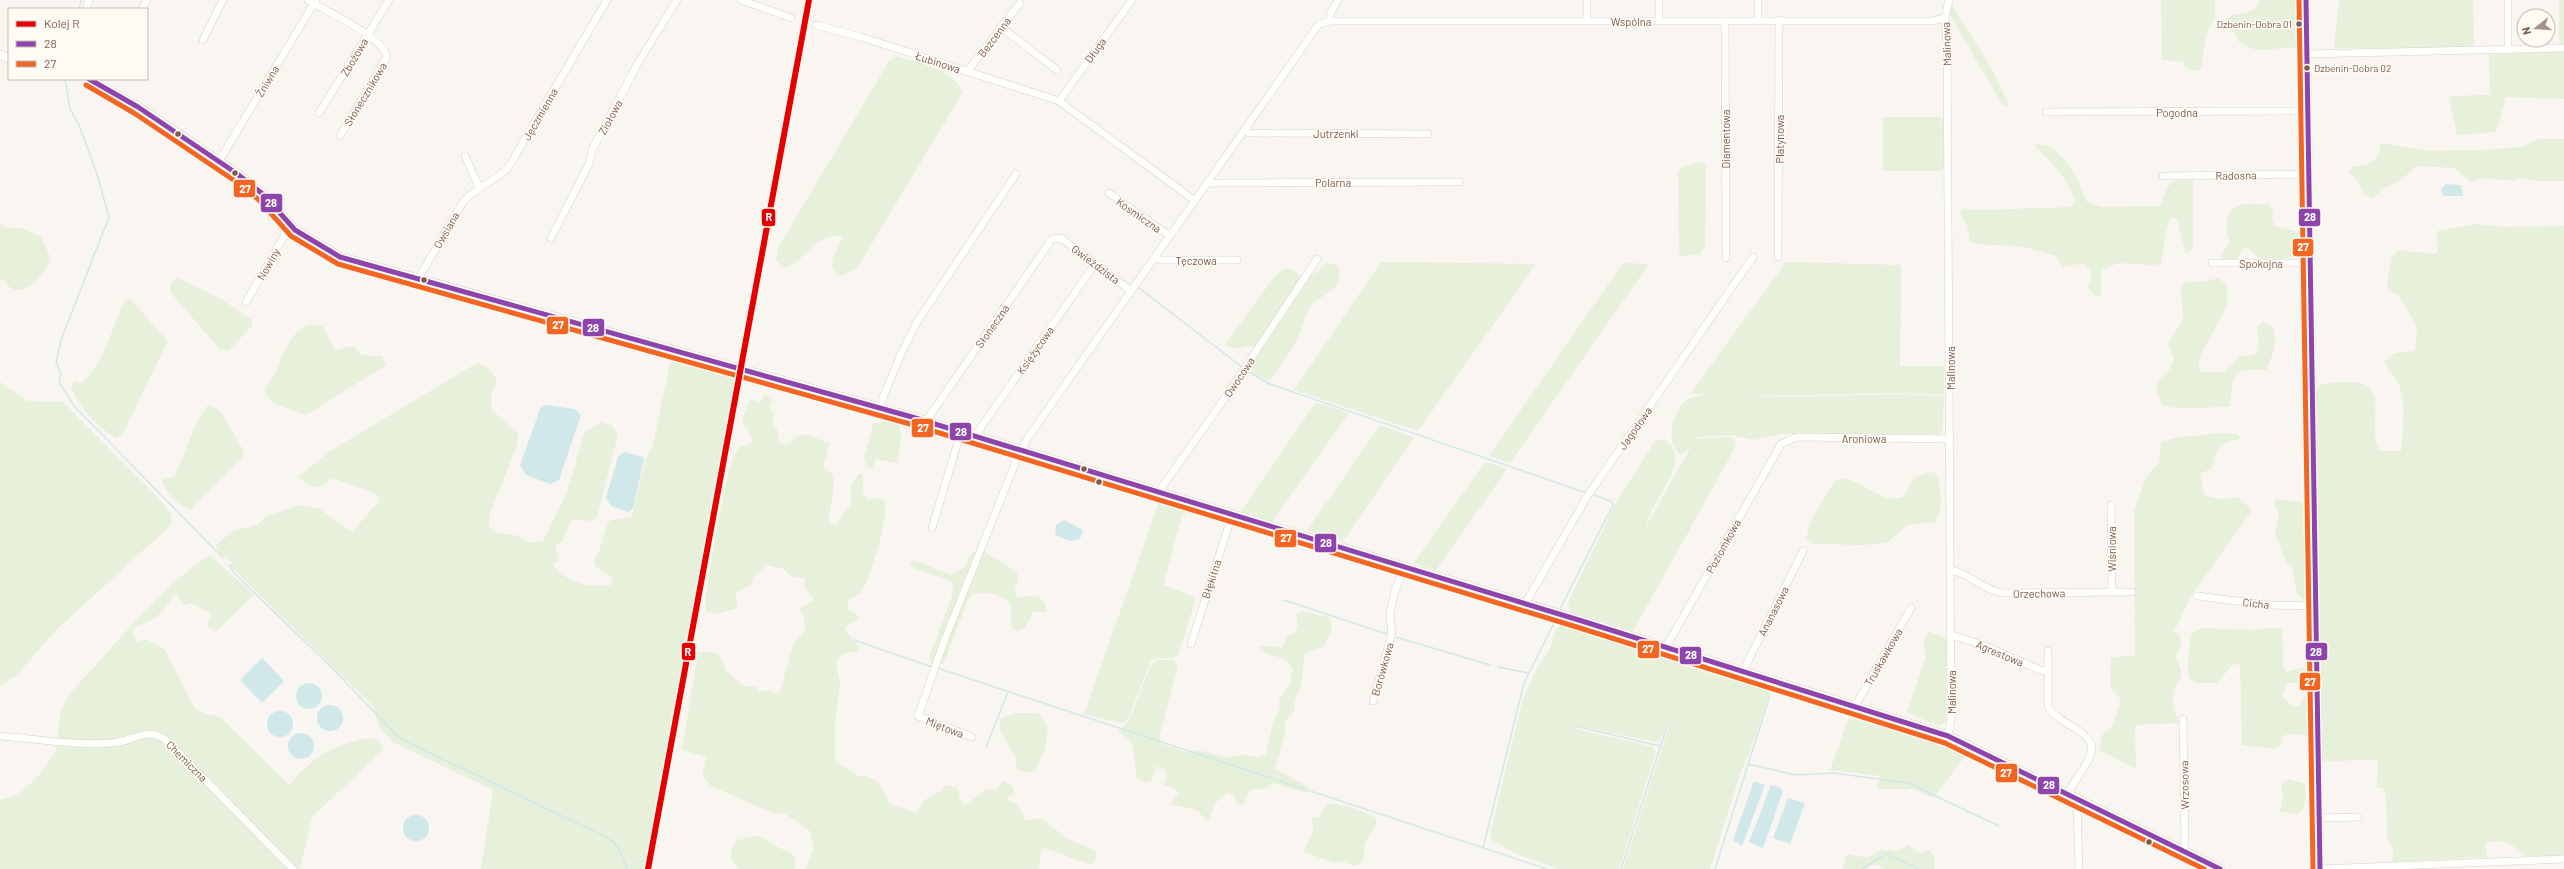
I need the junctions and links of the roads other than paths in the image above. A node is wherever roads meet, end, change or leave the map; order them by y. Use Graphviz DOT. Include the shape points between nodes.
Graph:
graph roads {
  1 [pos="224,0"];
  2 [pos="389,0"];
  3 [pos="607,0"];
  4 [pos="677,0"];
  5 [pos="742,0"];
  6 [pos="1132,0"];
  7 [pos="1338,0"];
  8 [pos="1587,0"];
  9 [pos="1658,0"];
  10 [pos="1758,0"];
  11 [pos="1949,0"];
  12 [pos="2306,0"];
  13 [pos="2508,0"];
  14 [pos="313,1"];
  15 [pos="1020,3"];
  16 [pos="790,18"];
  17 [pos="1945,18"];
  18 [pos="1587,20"];
  19 [pos="1758,20"];
  20 [pos="1779,20"];
  21 [pos="1330,21"];
  22 [pos="1659,21"];
  23 [pos="1725,21"];
  24 [pos="816,25"];
  25 [pos="1001,27"];
  26 [pos="367,35"];
  27 [pos="202,40"];
  28 [pos="2564,48"];
  29 [pos="2508,49"];
  30 [pos="2307,54"];
  31 [pos="1057,70"];
  32 [pos="968,72"];
  33 [pos="91,80"];
  34 [pos="1059,101"];
  35 [pos="2308,111"];
  36 [pos="2046,112"];
  37 [pos="319,113"];
  38 [pos="1244,130"];
  39 [pos="1428,134"];
  40 [pos="340,136"];
  41 [pos="465,156"];
  42 [pos="219,161"];
  43 [pos="1016,174"];
  44 [pos="2308,174"];
  45 [pos="2163,176"];
  46 [pos="1459,182"];
  47 [pos="1207,183"];
  48 [pos="479,187"];
  49 [pos="1109,193"];
  50 [pos="1194,200"];
  51 [pos="290,226"];
  52 [pos="1170,236"];
  53 [pos="551,238"];
  54 [pos="1061,238"];
  55 [pos="1155,257"];
  56 [pos="1753,257"];
  57 [pos="1778,257"];
  58 [pos="1726,258"];
  59 [pos="1317,259"];
  60 [pos="1237,260"];
  61 [pos="2212,263"];
  62 [pos="2309,263"];
  63 [pos="1095,264"];
  64 [pos="418,279"];
  65 [pos="1131,291"];
  66 [pos="246,302"];
  67 [pos="876,406"];
  68 [pos="926,421"];
  69 [pos="961,432"];
  70 [pos="975,436"];
  71 [pos="1950,439"];
  72 [pos="1781,444"];
  73 [pos="1020,451"];
  74 [pos="1160,493"];
  75 [pos="2111,505"];
  76 [pos="1232,515"];
  77 [pos="932,528"];
  78 [pos="1803,551"];
  79 [pos="1405,567"];
  80 [pos="1951,570"];
  81 [pos="2112,592"];
  82 [pos="2132,592"];
  83 [pos="2197,596"];
  84 [pos="1525,604"];
  85 [pos="2315,606"];
  86 [pos="1911,608"];
  87 [pos="1951,634"];
  88 [pos="1191,644"];
  89 [pos="1666,647"];
  90 [pos="2048,651"];
  91 [pos="2048,670"];
  92 [pos="1743,671"];
  93 [pos="1373,701"];
  94 [pos="1855,706"];
  95 [pos="2183,719"];
  96 [pos="0,736"];
  97 [pos="1948,736"];
  98 [pos="972,737"];
  99 [pos="2068,794"];
  100 [pos="2079,800"];
  101 [pos="2358,817"];
  102 [pos="2319,818"];
  103 [pos="2183,850"];
  104 [pos="2564,859"];
  105 [pos="293,869"];
  106 [pos="2079,869"];
  107 [pos="2220,869"];
  108 [pos="2320,869"];
  1 -- 27 [label="street"];
  2 -- 26 [label="street, Zbożowa"];
  3 -- 48 [label="street, Jęczmienna" via="508,168 500,176"];
  4 -- 53 [label="street, Ziołowa" via="638,63 592,150 589,164"];
  5 -- 16 [label="street"];
  6 -- 34 [label="street, Długa"];
  7 -- 21 [label="street" via="1330,14"];
  8 -- 18 [label="street"];
  9 -- 22 [label="street"];
  10 -- 19 [label="street"];
  11 -- 17 [label="street, Malinowa"];
  12 -- 30 [label="street"];
  13 -- 29 [label="street"];
  14 -- 26 [label="street"];
  14 -- 42 [label="street, Żniwna"];
  15 -- 25 [label="street, Bezcenna"];
  17 -- 20 [label="street, Wspólna" via="1932,21"];
  17 -- 71 [label="street, Malinowa"];
  18 -- 21 [label="street, Wspólna"];
  18 -- 22 [label="street, Wspólna"];
  19 -- 20 [label="street, Wspólna"];
  19 -- 23 [label="street, Wspólna"];
  20 -- 57 [label="street, Platynowa"];
  21 -- 38 [label="street" via="1314,28"];
  22 -- 23 [label="street, Wspólna"];
  23 -- 58 [label="street, Diamentowa"];
  24 -- 32 [label="street, Łubinowa"];
  25 -- 31 [label="street"];
  25 -- 32 [label="street, Bezcenna"];
  26 -- 37 [label="street, Zbożowa"];
  26 -- 40 [label="street, Słonecznikowa" via="385,51 387,57"];
  28 -- 29 [label="street"];
  29 -- 30 [label="street"];
  30 -- 35 [label="street"];
  32 -- 34 [label="street, Łubinowa"];
  33 -- 42 [label="street" via="138,106"];
  34 -- 50 [label="street, Łubinowa"];
  35 -- 36 [label="street, Pogodna"];
  35 -- 44 [label="street"];
  38 -- 39 [label="street, Jutrzenki" via="1249,133"];
  38 -- 47 [label="street"];
  41 -- 48 [label="street"];
  42 -- 51 [label="street" via="259,190"];
  43 -- 67 [label="street" via="918,322"];
  44 -- 45 [label="street, Radosna"];
  44 -- 62 [label="street"];
  46 -- 47 [label="street, Polarna"];
  47 -- 50 [label="street"];
  48 -- 64 [label="street, Owsiana" via="453,216"];
  49 -- 52 [label="street, Kosmiczna"];
  50 -- 52 [label="street"];
  51 -- 64 [label="street" via="335,255"];
  51 -- 66 [label="street, Nowiny"];
  52 -- 55 [label="street"];
  54 -- 63 [label="street, Gwieździsta"];
  54 -- 68 [label="street, Słoneczna" via="1052,239 1048,243"];
  55 -- 60 [label="street, Tęczowa" via="1160,260"];
  55 -- 65 [label="street"];
  56 -- 84 [label="street, Jagodowa" via="1588,495"];
  59 -- 74 [label="street, Owocowa"];
  61 -- 62 [label="street, Spokojna"];
  62 -- 85 [label="street"];
  63 -- 65 [label="street, Gwieździsta"];
  63 -- 70 [label="street, Księżycowa"];
  64 -- 67 [label="street"];
  65 -- 73 [label="street"];
  67 -- 68 [label="street"];
  68 -- 69 [label="street"];
  69 -- 70 [label="street"];
  69 -- 77 [label="street"];
  70 -- 73 [label="street"];
  71 -- 72 [label="street, Aroniowa" via="1797,437"];
  71 -- 80 [label="street, Malinowa"];
  72 -- 89 [label="street, Poziomkowa"];
  73 -- 74 [label="street"];
  73 -- 98 [label="street, Miętowa" via="933,670 918,716"];
  74 -- 76 [label="street"];
  75 -- 81 [label="street, Wiśniowa"];
  76 -- 79 [label="street"];
  76 -- 88 [label="street, Błękitna"];
  78 -- 92 [label="street, Ananasowa"];
  79 -- 84 [label="street"];
  79 -- 93 [label="street, Borówkowa" via="1390,614 1392,634"];
  80 -- 81 [label="street, Orzechowa" via="1958,571 1988,589 2002,593"];
  80 -- 87 [label="street, Malinowa"];
  81 -- 82 [label="street, Orzechowa"];
  83 -- 85 [label="street, Cicha" via="2269,605"];
  84 -- 89 [label="street"];
  85 -- 102 [label="street"];
  86 -- 94 [label="street, Truskawkowa"];
  87 -- 91 [label="street, Agrestowa" via="1984,645 2040,670"];
  87 -- 97 [label="street, Malinowa" via="1951,720"];
  89 -- 92 [label="street"];
  90 -- 91 [label="street"];
  91 -- 99 [label="street" via="2048,706 2052,713 2090,739 2092,746 2091,754"];
  92 -- 94 [label="street"];
  94 -- 97 [label="street"];
  95 -- 103 [label="street, Wrzosowa"];
  96 -- 105 [label="street, Chemiczna" via="113,743 145,734 158,735"];
  97 -- 99 [label="street"];
  99 -- 100 [label="street"];
  100 -- 103 [label="street"];
  100 -- 106 [label="street"];
  101 -- 102 [label="street"];
  102 -- 108 [label="street"];
  103 -- 107 [label="street"];
  104 -- 108 [label="street"];
}
